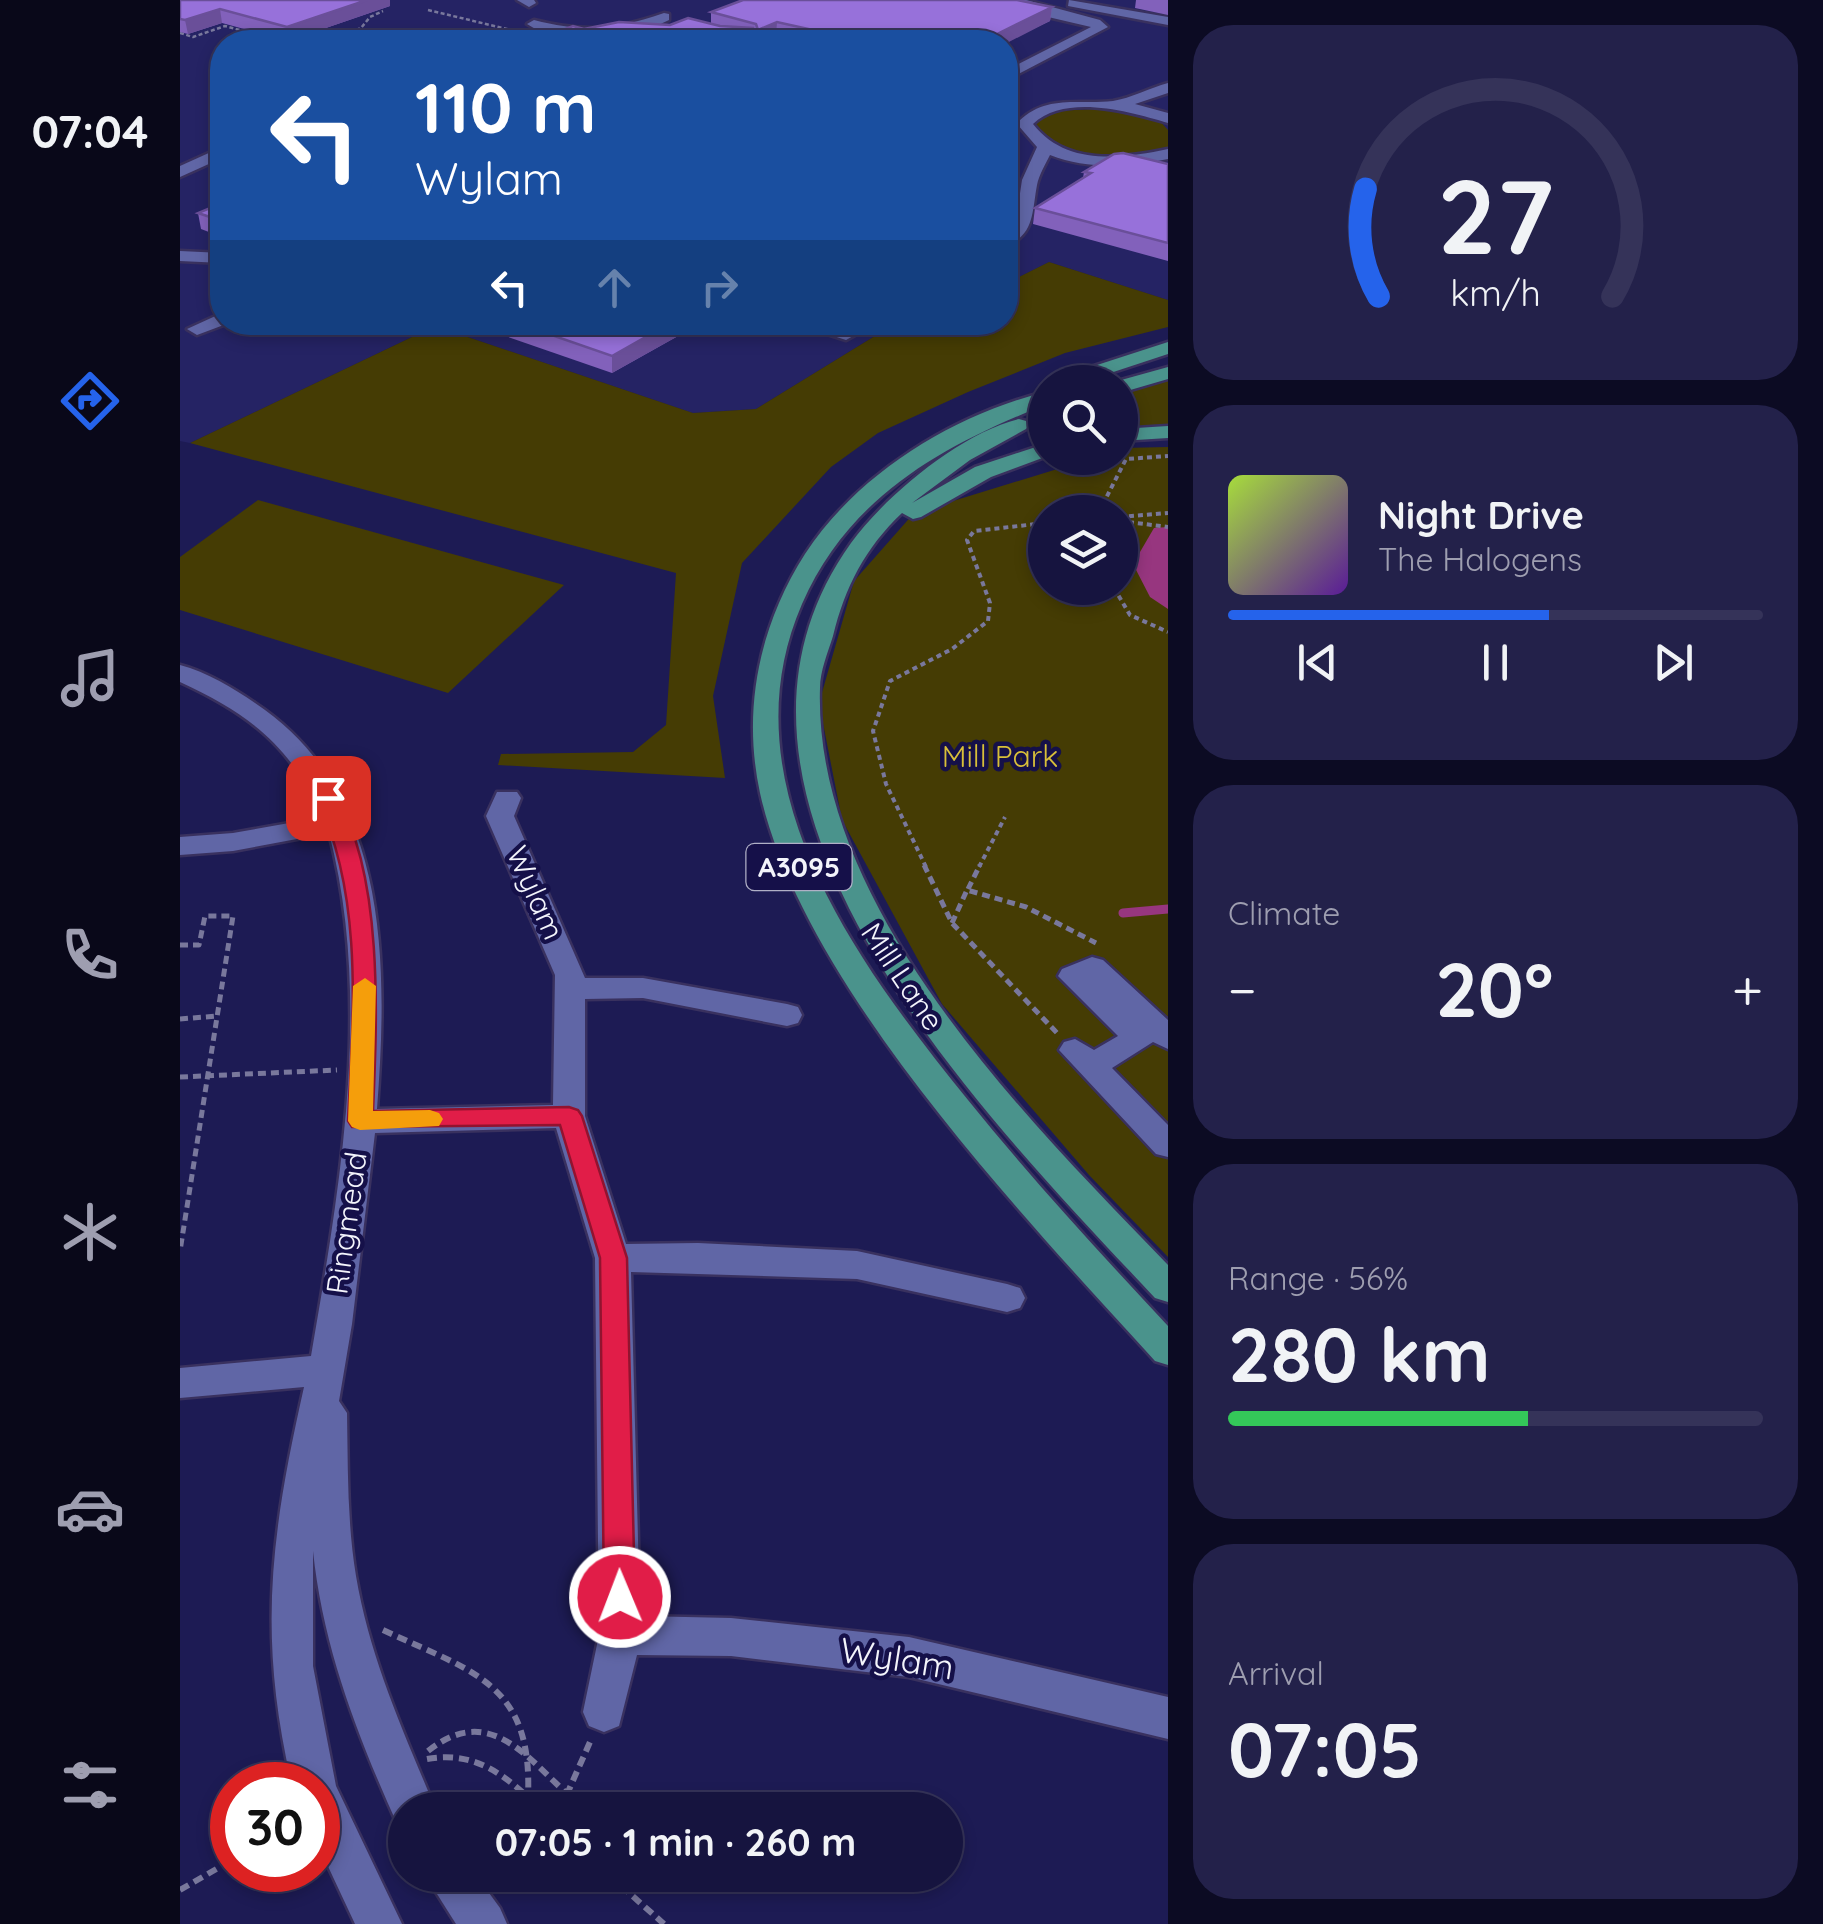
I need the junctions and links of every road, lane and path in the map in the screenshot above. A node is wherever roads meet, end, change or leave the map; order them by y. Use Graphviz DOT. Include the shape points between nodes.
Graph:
graph roads {
  1 [pos="1015,0"];
  2 [pos="1060,0"];
  3 [pos="529,1"];
  4 [pos="658,1"];
  5 [pos="428,10"];
  6 [pos="388,13"];
  7 [pos="1168,22"];
  8 [pos="213,30"];
  9 [pos="240,30"];
  10 [pos="356,30"];
  11 [pos="520,30"];
  12 [pos="525,30"];
  13 [pos="585,30"];
  14 [pos="210,31"];
  15 [pos="180,33"];
  16 [pos="1018,70"];
  17 [pos="1168,88"];
  18 [pos="1114,105"];
  19 [pos="1167,112"];
  20 [pos="1044,149"];
  21 [pos="1166,156"];
  22 [pos="210,158"];
  23 [pos="1087,160"];
  24 [pos="180,172"];
  25 [pos="1035,172"];
  26 [pos="1018,199"];
  27 [pos="1030,199"];
  28 [pos="1018,231"];
  29 [pos="180,256"];
  30 [pos="210,257"];
  31 [pos="210,323"];
  32 [pos="196,328"];
  33 [pos="1168,348"];
  34 [pos="1168,358"];
  35 [pos="1116,365"];
  36 [pos="1138,367"];
  37 [pos="1168,373"];
  38 [pos="1138,382"];
  39 [pos="1028,397"];
  40 [pos="1028,404"];
  41 [pos="1028,422"];
  42 [pos="970,426"];
  43 [pos="1168,432"];
  44 [pos="1138,434"];
  45 [pos="1028,456"];
  46 [pos="1168,456"];
  47 [pos="1108,495"];
  48 [pos="1168,512"];
  49 [pos="1138,516"];
  50 [pos="1028,524"];
  51 [pos="1138,524"];
  52 [pos="1168,527"];
  53 [pos="854,552"];
  54 [pos="1124,605"];
  55 [pos="1168,632"];
  56 [pos="180,673"];
  57 [pos="507,798"];
  58 [pos="1006,817"];
  59 [pos="339,823"];
  60 [pos="180,846"];
  61 [pos="967,890"];
  62 [pos="952,923"];
  63 [pos="180,946"];
  64 [pos="1110,953"];
  65 [pos="569,990"];
  66 [pos="787,1015"];
  67 [pos="218,1016"];
  68 [pos="180,1019"];
  69 [pos="1168,1038"];
  70 [pos="1083,1058"];
  71 [pos="364,1069"];
  72 [pos="208,1076"];
  73 [pos="180,1077"];
  74 [pos="569,1116"];
  75 [pos="360,1121"];
  76 [pos="1168,1145"];
  77 [pos="180,1250"];
  78 [pos="614,1258"];
  79 [pos="1168,1288"];
  80 [pos="1007,1298"];
  81 [pos="1168,1350"];
  82 [pos="327,1370"];
  83 [pos="180,1383"];
  84 [pos="344,1611"];
  85 [pos="620,1635"];
  86 [pos="604,1712"];
  87 [pos="1168,1718"];
  88 [pos="308,1762"];
  89 [pos="532,1762"];
  90 [pos="406,1792"];
  91 [pos="523,1792"];
  92 [pos="529,1792"];
  93 [pos="565,1792"];
  94 [pos="340,1843"];
  95 [pos="210,1873"];
  96 [pos="180,1890"];
  97 [pos="629,1892"];
  98 [pos="379,1924"];
  99 [pos="664,1924"];
  1 -- 16 [label="street" via="1101,27"];
  2 -- 7 [label="street"];
  3 -- 12 [label="street"];
  4 -- 13 [label="street" via="672,25"];
  5 -- 11 [label="path"];
  6 -- 10 [label="path" via="370,16"];
  8 -- 9 [label="path"];
  14 -- 15 [label="path"];
  17 -- 18 [label="street"];
  18 -- 19 [label="street"];
  18 -- 20 [label="street" via="1019,116"];
  20 -- 23 [label="street"];
  20 -- 25 [label="street"];
  21 -- 23 [label="street"];
  22 -- 24 [label="street"];
  23 -- 25 [label="street"];
  25 -- 27 [label="street"];
  26 -- 27 [label="street"];
  27 -- 28 [label="street"];
  29 -- 30 [label="street"];
  31 -- 32 [label="street"];
  33 -- 35 [label="main road"];
  34 -- 36 [label="main road"];
  37 -- 38 [label="main road"];
  39 -- 42 [label="main road, A3095"];
  40 -- 42 [label="main road, Mill Lane / A3095"];
  41 -- 53 [label="main road, Mill Lane / A3095" via="931,477"];
  42 -- 81 [label="main road, Mill Lane / A3095" via="868,492 796,588 777,638 766,698 773,787 800,869 869,993 971,1128"];
  43 -- 44 [label="main road"];
  45 -- 53 [label="main road" via="982,472"];
  46 -- 47 [label="path" via="1126,459"];
  48 -- 49 [label="path"];
  50 -- 62 [label="path" via="974,530 967,540 990,602 988,621 890,682 872,731 886,784"];
  51 -- 52 [label="path"];
  53 -- 79 [label="main road, Mill Lane / A3095" via="817,630 804,706 812,776 834,845 872,925 948,1035 1015,1120"];
  54 -- 55 [label="path" via="1130,615"];
  56 -- 59 [label="street, Ringmead" via="235,700 289,744 316,774"];
  57 -- 65 [label="street, Wylam" via="500,816 570,975"];
  58 -- 61 [label="path"];
  59 -- 60 [label="street"];
  59 -- 71 [label="street, Ringmead" via="359,910"];
  61 -- 62 [label="path"];
  61 -- 64 [label="path" via="1026,906"];
  62 -- 70 [label="path"];
  63 -- 67 [label="path" via="199,945 205,916 232,916"];
  65 -- 66 [label="street" via="643,988"];
  65 -- 74 [label="street, Wylam"];
  67 -- 68 [label="path"];
  67 -- 72 [label="path"];
  69 -- 70 [label="street" via="1092,967 1073,976 1139,1038"];
  70 -- 76 [label="street"];
  71 -- 72 [label="path"];
  71 -- 75 [label="street, Ringmead"];
  72 -- 73 [label="path"];
  72 -- 77 [label="path"];
  74 -- 75 [label="street"];
  74 -- 78 [label="street, Wylam"];
  75 -- 82 [label="street, Ringmead"];
  78 -- 80 [label="street" via="857,1265"];
  78 -- 85 [label="street, Wylam"];
  82 -- 83 [label="street"];
  82 -- 84 [label="street, Ringmead" via="332,1539"];
  82 -- 88 [label="street, Ringmead" via="300,1484 290,1602 294,1709"];
  84 -- 89 [label="path" via="496,1687 518,1712"];
  84 -- 90 [label="street, Ringmead" via="360,1682"];
  85 -- 86 [label="street, Wylam"];
  85 -- 87 [label="street, Wylam" via="731,1637 910,1657"];
  86 -- 93 [label="path"];
  89 -- 91 [label="path" via="505,1736 484,1731 454,1731 419,1761 473,1758 497,1768"];
  89 -- 92 [label="path"];
  89 -- 93 [label="path"];
  94 -- 98 [label="street"];
  95 -- 96 [label="path"];
  97 -- 99 [label="path"];
}
